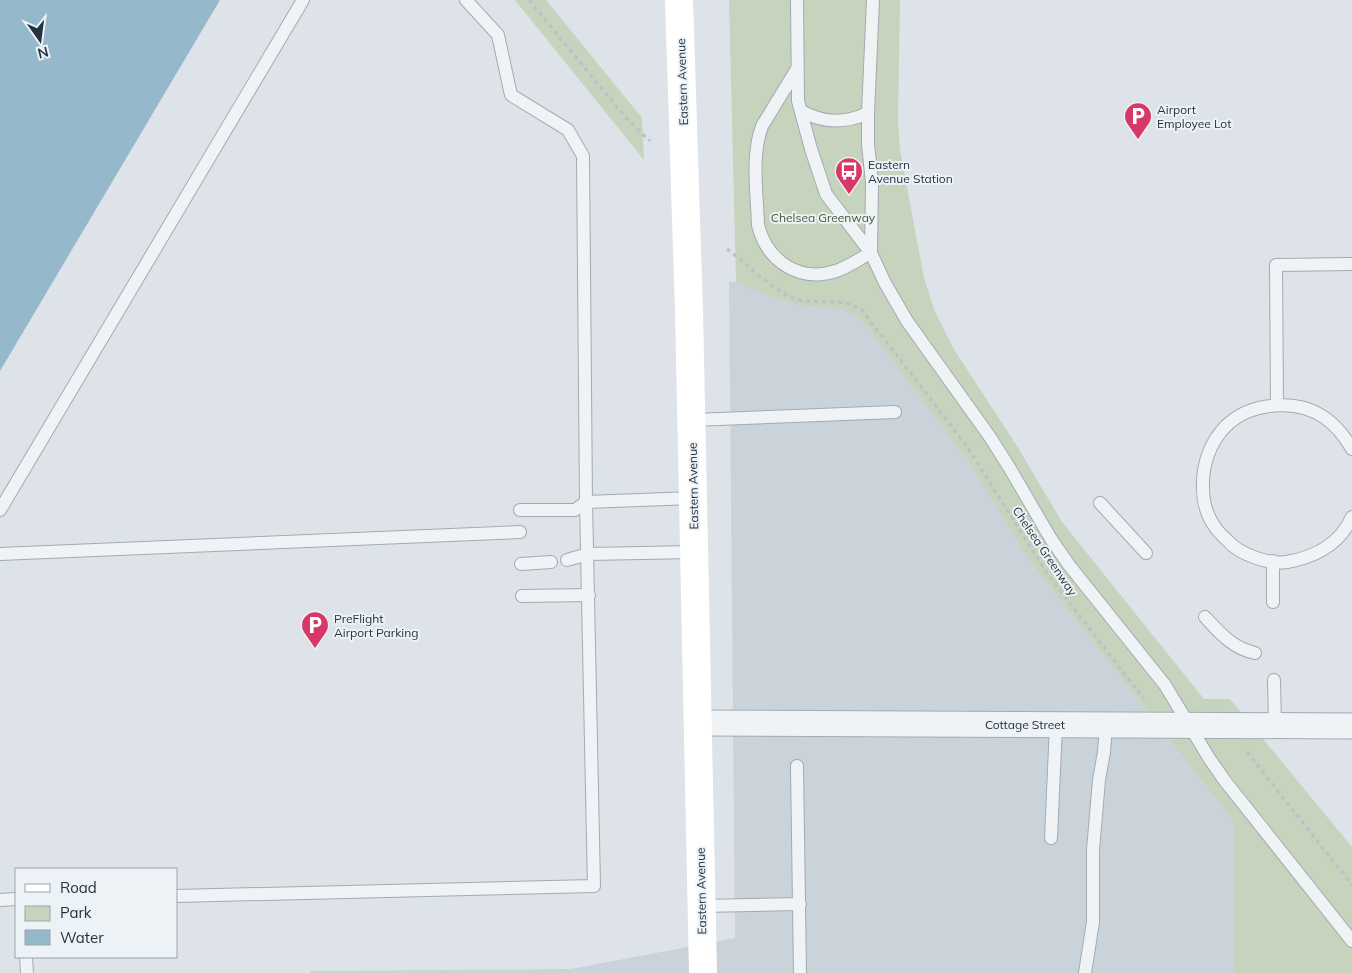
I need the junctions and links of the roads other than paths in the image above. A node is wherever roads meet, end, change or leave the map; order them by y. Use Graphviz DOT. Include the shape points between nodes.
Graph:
graph roads {
  1 [pos="302,0"];
  2 [pos="466,0"];
  3 [pos="679,0"];
  4 [pos="797,0"];
  5 [pos="873,0"];
  6 [pos="797,69"];
  7 [pos="801,111"];
  8 [pos="868,113"];
  9 [pos="871,253"];
  10 [pos="1352,264"];
  11 [pos="1277,404"];
  12 [pos="895,412"];
  13 [pos="692,420"];
  14 [pos="1352,449"];
  15 [pos="693,498"];
  16 [pos="586,502"];
  17 [pos="1100,503"];
  18 [pos="0,510"];
  19 [pos="520,510"];
  20 [pos="1352,517"];
  21 [pos="520,532"];
  22 [pos="694,552"];
  23 [pos="1146,553"];
  24 [pos="0,554"];
  25 [pos="588,554"];
  26 [pos="567,560"];
  27 [pos="1273,561"];
  28 [pos="551,562"];
  29 [pos="521,564"];
  30 [pos="589,595"];
  31 [pos="522,596"];
  32 [pos="1273,602"];
  33 [pos="1205,617"];
  34 [pos="1255,652"];
  35 [pos="1274,680"];
  36 [pos="698,723"];
  37 [pos="1056,725"];
  38 [pos="1106,725"];
  39 [pos="1191,726"];
  40 [pos="1275,726"];
  41 [pos="1352,726"];
  42 [pos="797,766"];
  43 [pos="1051,838"];
  44 [pos="178,896"];
  45 [pos="0,900"];
  46 [pos="15,900"];
  47 [pos="800,904"];
  48 [pos="701,906"];
  49 [pos="1352,941"];
  50 [pos="26,958"];
  51 [pos="27,973"];
  52 [pos="703,973"];
  53 [pos="800,973"];
  54 [pos="1085,973"];
  1 -- 18 [label="lane"];
  2 -- 16 [label="lane" via="498,35 511,95 568,130 583,156"];
  3 -- 13 [label="main road, Eastern Avenue"];
  4 -- 6 [label="lane"];
  5 -- 8 [label="lane"];
  6 -- 7 [label="lane"];
  6 -- 9 [label="lane" via="758,135 760,234 777,260 804,274 837,271"];
  7 -- 8 [label="lane" via="819,119 841,121"];
  7 -- 9 [label="lane" via="826,194"];
  8 -- 9 [label="lane"];
  9 -- 39 [label="lane" via="907,321 994,445 1051,539 1165,685"];
  10 -- 11 [label="lane" via="1276,265"];
  11 -- 14 [label="lane" via="1302,407 1324,417 1343,433"];
  11 -- 27 [label="lane" via="1250,410 1227,425 1210,447 1202,473 1203,500 1214,526 1232,546 1256,559"];
  12 -- 13 [label="lane"];
  13 -- 15 [label="main road, Eastern Avenue"];
  15 -- 16 [label="lane"];
  15 -- 22 [label="main road, Eastern Avenue"];
  16 -- 19 [label="lane" via="574,510"];
  16 -- 25 [label="lane"];
  17 -- 23 [label="lane"];
  20 -- 27 [label="lane" via="1332,544 1311,557 1284,563"];
  21 -- 24 [label="lane"];
  22 -- 25 [label="lane"];
  22 -- 36 [label="main road, Eastern Avenue"];
  25 -- 26 [label="lane"];
  25 -- 30 [label="lane"];
  27 -- 32 [label="lane"];
  28 -- 29 [label="lane"];
  30 -- 31 [label="lane"];
  30 -- 44 [label="lane" via="594,886"];
  33 -- 34 [label="lane" via="1230,643"];
  35 -- 40 [label="lane"];
  36 -- 37 [label="street, Cottage Street"];
  36 -- 48 [label="main road, Eastern Avenue"];
  37 -- 38 [label="street, Cottage Street"];
  37 -- 43 [label="lane"];
  38 -- 39 [label="street, Cottage Street"];
  38 -- 54 [label="lane" via="1093,850 1093,922"];
  39 -- 40 [label="street, Cottage Street"];
  39 -- 49 [label="lane" via="1225,781"];
  40 -- 41 [label="street, Cottage Street"];
  42 -- 47 [label="lane"];
  45 -- 46 [label="lane"];
  47 -- 48 [label="lane"];
  47 -- 53 [label="lane"];
  48 -- 52 [label="main road, Eastern Avenue"];
  50 -- 51 [label="lane"];
}
